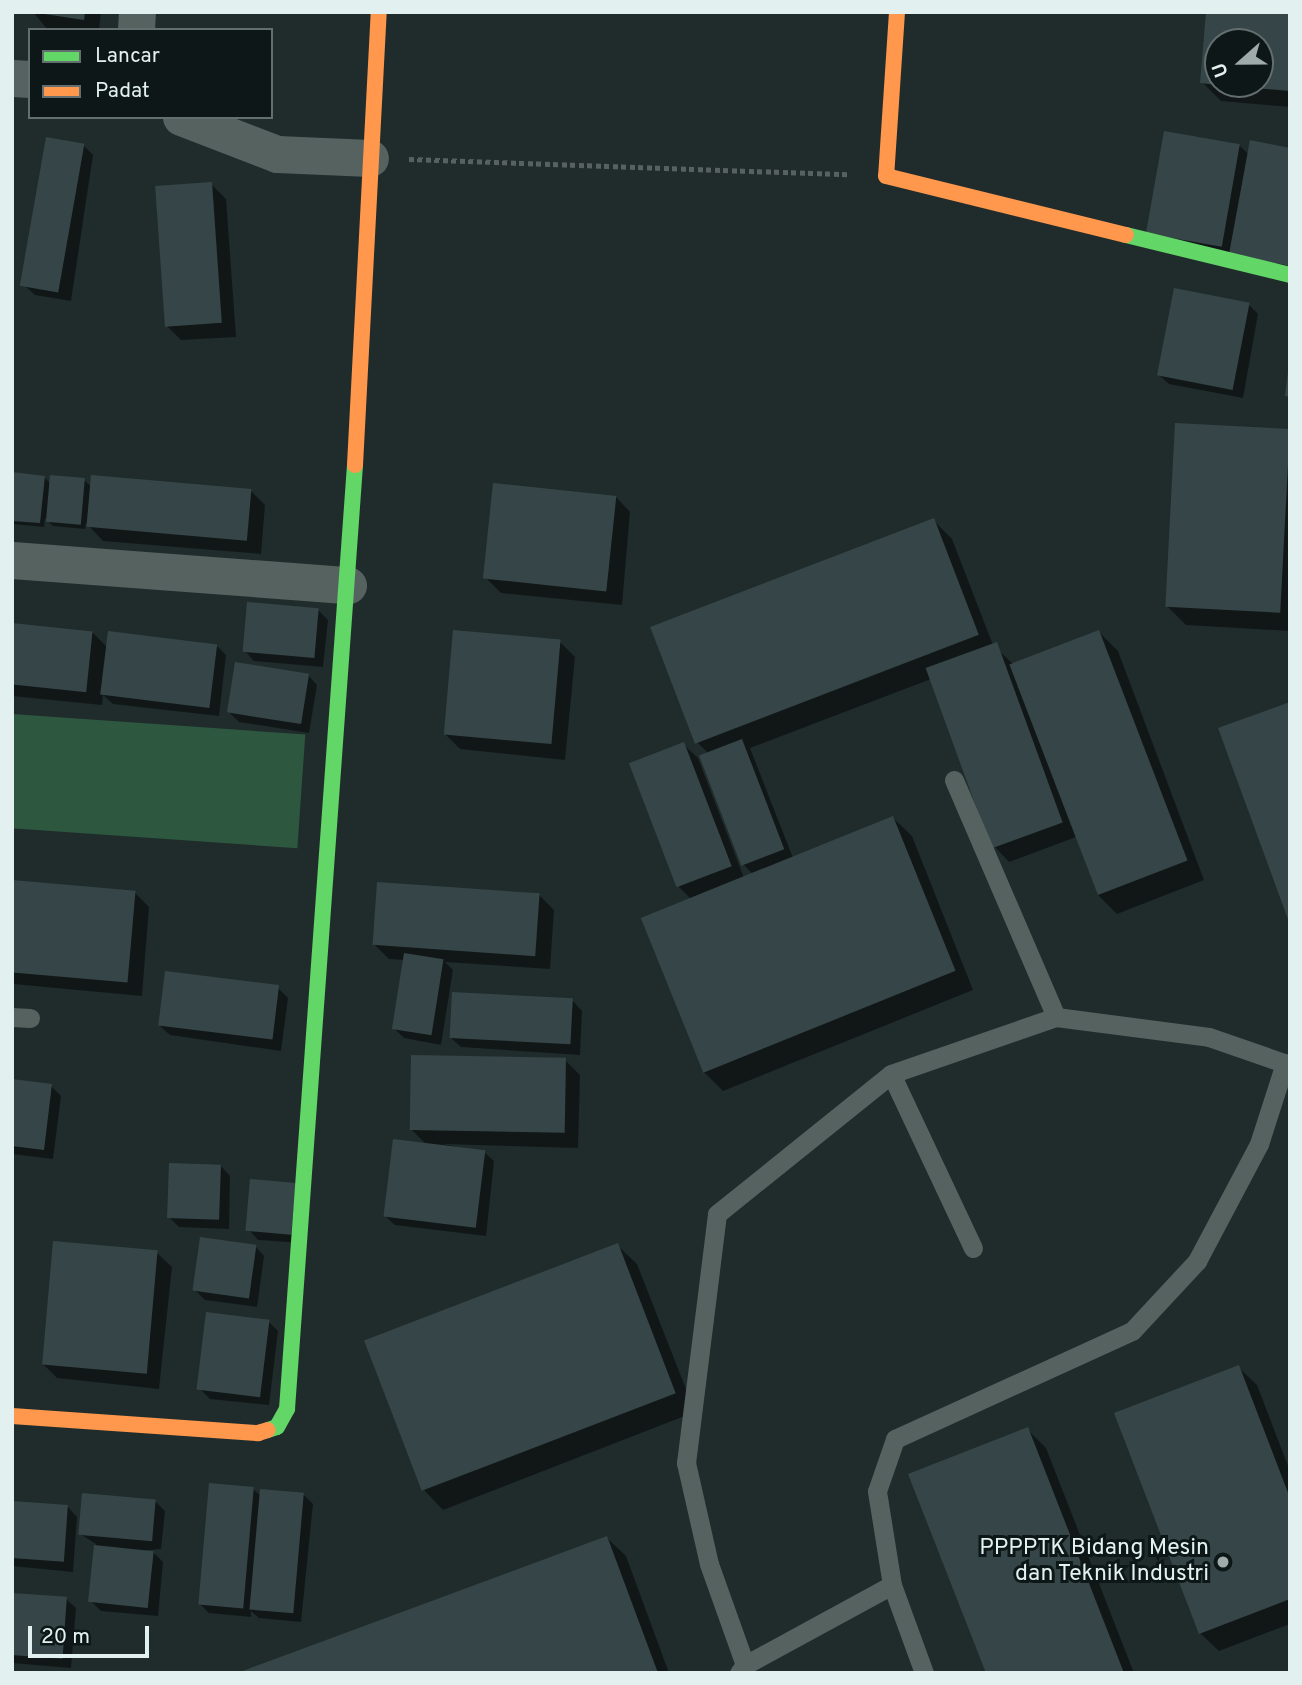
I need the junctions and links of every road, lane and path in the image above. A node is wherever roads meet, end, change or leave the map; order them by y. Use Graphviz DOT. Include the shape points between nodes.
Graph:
graph roads {
  1 [pos="379,12"];
  2 [pos="897,12"];
  3 [pos="186,119"];
  4 [pos="387,158"];
  5 [pos="886,176"];
  6 [pos="1290,275"];
  7 [pos="12,560"];
  8 [pos="348,585"];
  9 [pos="954,780"];
  10 [pos="1056,1017"];
  11 [pos="1287,1064"];
  12 [pos="891,1074"];
  13 [pos="972,1248"];
  14 [pos="12,1416"];
  15 [pos="892,1585"];
  16 [pos="742,1669"];
  17 [pos="924,1673"];
  1 -- 4 [label="street"];
  2 -- 5 [label="street"];
  3 -- 4 [label="street" via="277,154"];
  4 -- 5 [label="path"];
  4 -- 8 [label="street"];
  5 -- 6 [label="street"];
  7 -- 8 [label="street"];
  8 -- 14 [label="street" via="287,1409 277,1427 258,1433"];
  9 -- 10 [label="lane"];
  10 -- 11 [label="lane" via="1209,1037"];
  10 -- 12 [label="lane"];
  11 -- 15 [label="lane" via="1259,1144 1197,1261 1132,1331 895,1439 877,1491"];
  12 -- 13 [label="lane"];
  12 -- 16 [label="lane" via="717,1214 685,1463 709,1564"];
  15 -- 16 [label="lane"];
  15 -- 17 [label="lane"];
}
